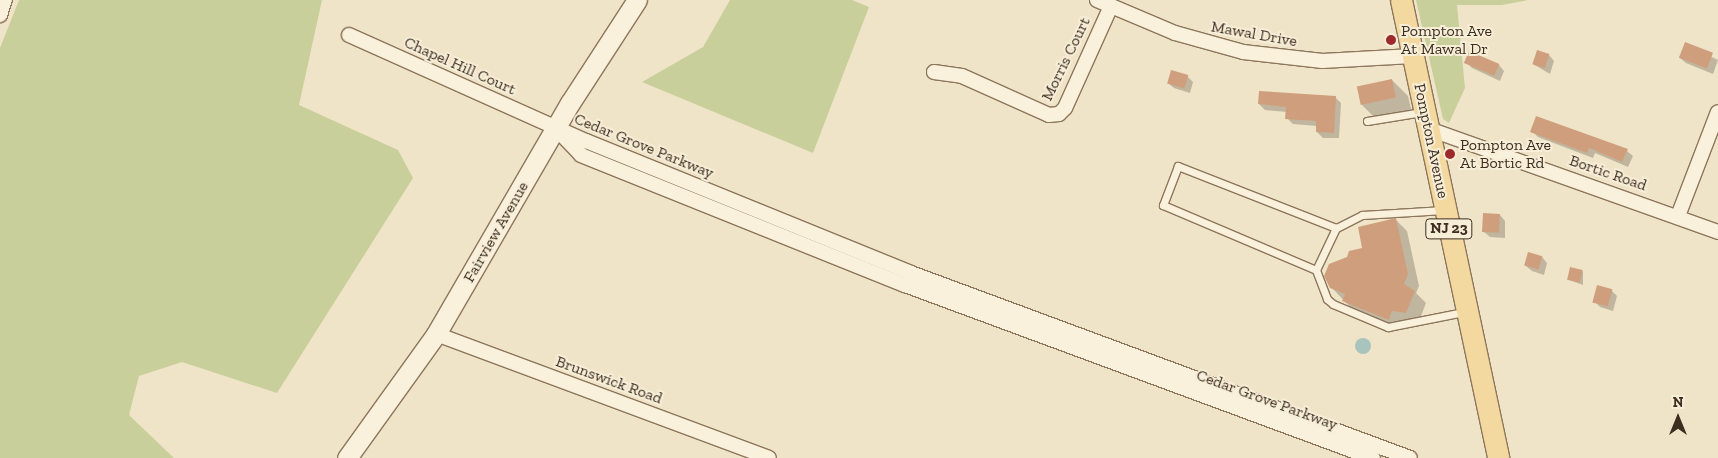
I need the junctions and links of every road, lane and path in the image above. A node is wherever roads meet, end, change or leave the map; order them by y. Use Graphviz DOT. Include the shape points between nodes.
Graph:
graph roads {
  1 [pos="5,0"];
  2 [pos="637,0"];
  3 [pos="1097,0"];
  4 [pos="1401,0"];
  5 [pos="1111,6"];
  6 [pos="0,15"];
  7 [pos="349,35"];
  8 [pos="1413,56"];
  9 [pos="934,72"];
  10 [pos="1718,112"];
  11 [pos="1427,120"];
  12 [pos="1367,122"];
  13 [pos="556,129"];
  14 [pos="1445,210"];
  15 [pos="1678,216"];
  16 [pos="1336,228"];
  17 [pos="1718,232"];
  18 [pos="1316,270"];
  19 [pos="1466,311"];
  20 [pos="436,334"];
  21 [pos="1343,440"];
  22 [pos="347,458"];
  23 [pos="769,458"];
  24 [pos="1373,458"];
  25 [pos="1410,458"];
  26 [pos="1498,458"];
  1 -- 6 [label="street"];
  2 -- 13 [label="main road, Fairview Avenue"];
  3 -- 5 [label="street, Mawal Drive"];
  4 -- 8 [label="main road, Pompton Avenue / NJ 23"];
  5 -- 8 [label="street, Mawal Drive" via="1198,41 1266,56 1350,62"];
  5 -- 9 [label="street, Morris Court" via="1065,108 1058,114 1049,115 962,76"];
  7 -- 13 [label="street, Chapel Hill Court"];
  8 -- 11 [label="main road, Pompton Avenue / NJ 23"];
  10 -- 15 [label="street"];
  11 -- 12 [label="lane"];
  11 -- 14 [label="main road, Pompton Avenue / NJ 23"];
  11 -- 15 [label="street, Bortic Road"];
  13 -- 20 [label="main road, Fairview Avenue"];
  13 -- 21 [label="street, Cedar Grove Parkway" via="719,202 873,264"];
  14 -- 16 [label="lane" via="1362,215"];
  14 -- 19 [label="main road, Pompton Avenue / NJ 23"];
  15 -- 17 [label="street, Bortic Road"];
  16 -- 18 [label="lane"];
  16 -- 18 [label="lane" via="1178,166 1163,205"];
  18 -- 19 [label="lane" via="1327,299 1333,304 1388,327"];
  19 -- 26 [label="main road, Pompton Avenue / NJ 23"];
  20 -- 22 [label="main road, Fairview Avenue"];
  20 -- 23 [label="street, Brunswick Road"];
  21 -- 24 [label="street, Cedar Grove Parkway"];
  21 -- 25 [label="street, Cedar Grove Parkway"];
}
